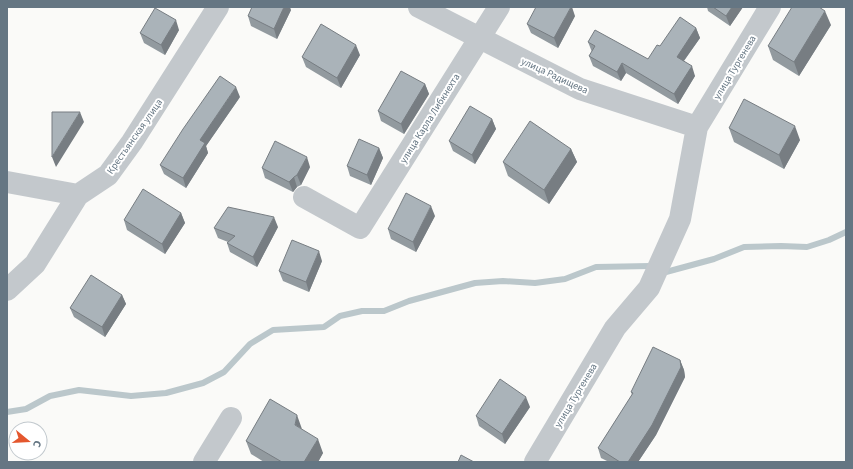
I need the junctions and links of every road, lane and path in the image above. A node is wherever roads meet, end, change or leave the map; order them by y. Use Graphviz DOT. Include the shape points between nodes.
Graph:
graph roads {
  1 [pos="218,7"];
  2 [pos="419,7"];
  3 [pos="499,7"];
  4 [pos="770,7"];
  5 [pos="480,38"];
  6 [pos="697,127"];
  7 [pos="7,182"];
  8 [pos="78,195"];
  9 [pos="304,197"];
  10 [pos="7,290"];
  11 [pos="231,418"];
  12 [pos="204,462"];
  13 [pos="535,462"];
  1 -- 8 [label="street, Крестьянская улица" via="132,142 108,175"];
  2 -- 5 [label="street, улица Радищева"];
  3 -- 5 [label="street, улица Карла Либкнехта"];
  4 -- 6 [label="street, улица Тургенева"];
  5 -- 6 [label="street, улица Радищева" via="580,89"];
  5 -- 9 [label="street, улица Карла Либкнехта" via="360,228"];
  6 -- 13 [label="street, улица Тургенева" via="680,219 649,288 615,328"];
  7 -- 8 [label="street"];
  8 -- 10 [label="street, Крестьянская улица" via="36,264"];
  11 -- 12 [label="street"];
}
